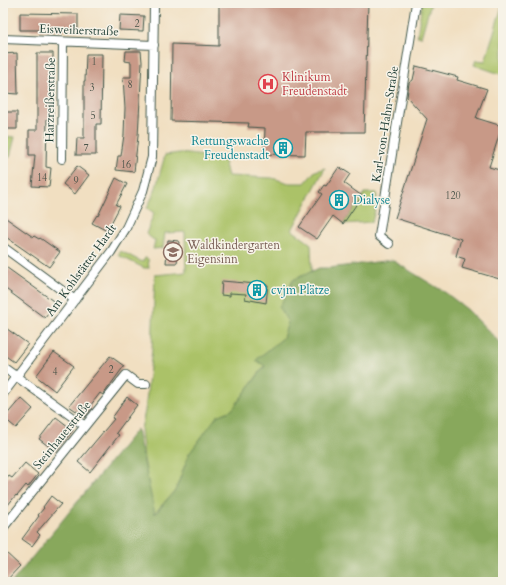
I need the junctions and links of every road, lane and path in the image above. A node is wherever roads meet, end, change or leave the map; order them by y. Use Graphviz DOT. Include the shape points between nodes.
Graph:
graph roads {
  1 [pos="154,3"];
  2 [pos="416,3"];
  3 [pos="3,39"];
  4 [pos="63,42"];
  5 [pos="154,46"];
  6 [pos="62,159"];
  7 [pos="389,244"];
  8 [pos="3,247"];
  9 [pos="75,300"];
  10 [pos="3,367"];
  11 [pos="17,377"];
  12 [pos="146,384"];
  13 [pos="3,394"];
  14 [pos="85,426"];
  15 [pos="3,528"];
  1 -- 5 [label="street, Am Kohlstätter Hardt"];
  2 -- 7 [label="street, Karl-von-Hahn-Straße" via="379,236"];
  3 -- 4 [label="street, Eisweiherstraße"];
  4 -- 5 [label="street, Eisweiherstraße"];
  4 -- 6 [label="street, Harzreißerstraße"];
  5 -- 9 [label="street, Am Kohlstätter Hardt" via="152,157 143,191 122,236"];
  8 -- 9 [label="street"];
  9 -- 11 [label="street, Am Kohlstätter Hardt"];
  10 -- 11 [label="street"];
  11 -- 13 [label="street, Am Kohlstätter Hardt"];
  11 -- 14 [label="street"];
  12 -- 14 [label="street, Steinhauerstraße" via="138,384 126,375"];
  14 -- 15 [label="street, Steinhauerstraße"];
}
